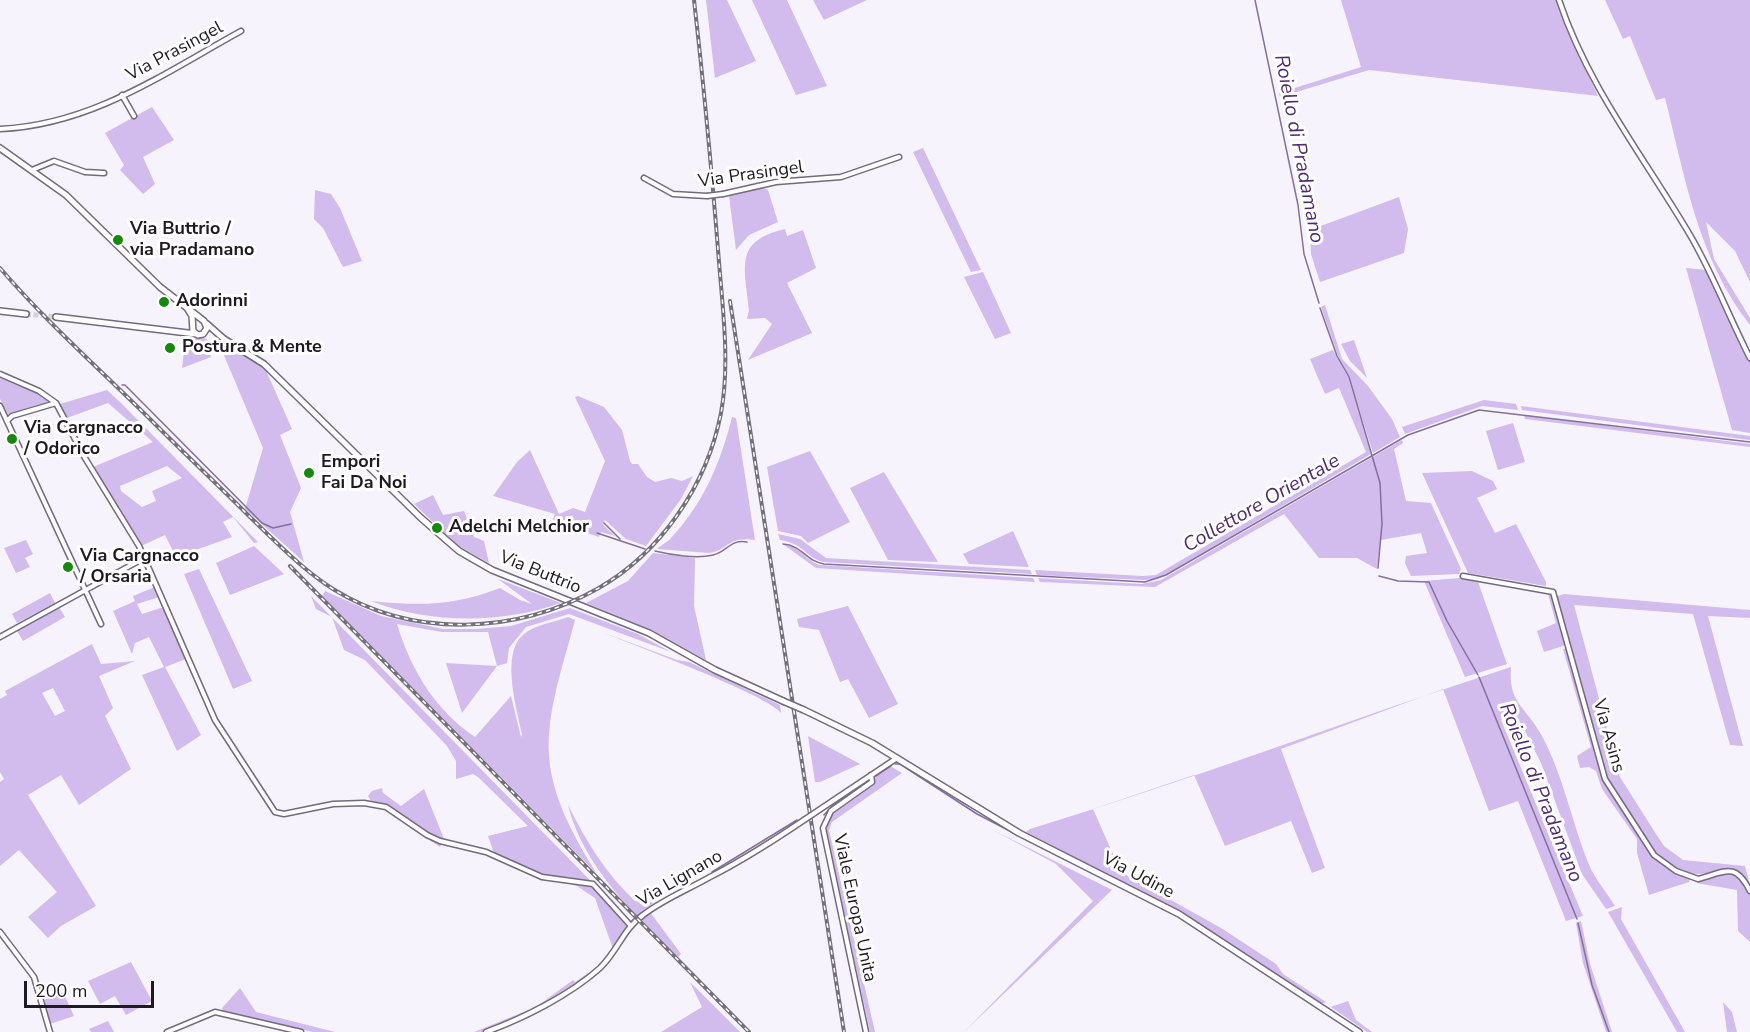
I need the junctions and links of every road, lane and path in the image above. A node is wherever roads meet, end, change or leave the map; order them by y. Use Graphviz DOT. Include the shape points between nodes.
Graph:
graph roads {
  1 [pos="1559,0"];
  2 [pos="241,31"];
  3 [pos="122,95"];
  4 [pos="134,117"];
  5 [pos="0,129"];
  6 [pos="0,148"];
  7 [pos="899,157"];
  8 [pos="32,170"];
  9 [pos="104,173"];
  10 [pos="644,178"];
  11 [pos="187,308"];
  12 [pos="0,311"];
  13 [pos="26,314"];
  14 [pos="56,317"];
  15 [pos="200,320"];
  16 [pos="207,324"];
  17 [pos="192,325"];
  18 [pos="175,332"];
  19 [pos="196,334"];
  20 [pos="203,334"];
  21 [pos="224,339"];
  22 [pos="1750,358"];
  23 [pos="0,374"];
  24 [pos="56,403"];
  25 [pos="0,406"];
  26 [pos="7,422"];
  27 [pos="0,423"];
  28 [pos="144,558"];
  29 [pos="1463,576"];
  30 [pos="84,590"];
  31 [pos="101,624"];
  32 [pos="0,637"];
  33 [pos="897,758"];
  34 [pos="871,776"];
  35 [pos="1750,891"];
  36 [pos="632,926"];
  37 [pos="0,932"];
  38 [pos="50,1032"];
  39 [pos="167,1032"];
  40 [pos="301,1032"];
  41 [pos="486,1032"];
  42 [pos="866,1032"];
  43 [pos="1359,1032"];
  1 -- 22 [label="street" via="1599,91 1690,235"];
  2 -- 3 [label="street, Via Prasingel"];
  3 -- 4 [label="street, Via Prasingel"];
  3 -- 5 [label="street, Via Prasingel" via="70,119"];
  6 -- 8 [label="street, Via Buttrio"];
  7 -- 10 [label="street, Via Prasingel, bridge" via="841,177 776,182 707,196 673,194"];
  8 -- 9 [label="street" via="54,161 85,172"];
  8 -- 11 [label="street, Via Buttrio" via="66,195 160,287"];
  11 -- 15 [label="street, Via Buttrio"];
  11 -- 17 [label="street"];
  12 -- 13 [label="street"];
  14 -- 18 [label="street, Via Buttrio"];
  15 -- 16 [label="street, Via Buttrio"];
  15 -- 17 [label="street"];
  16 -- 20 [label="street"];
  16 -- 21 [label="street, Via Buttrio"];
  17 -- 18 [label="street"];
  17 -- 19 [label="street"];
  18 -- 19 [label="street, Via Buttrio"];
  19 -- 20 [label="street, Via Buttrio"];
  20 -- 21 [label="street, Via Buttrio"];
  21 -- 33 [label="street, Via Buttrio, bridge" via="264,364 451,545 482,566 649,633 715,670"];
  23 -- 24 [label="street"];
  24 -- 26 [label="street" via="12,416"];
  24 -- 28 [label="street"];
  25 -- 26 [label="street"];
  26 -- 27 [label="street"];
  26 -- 30 [label="street"];
  28 -- 30 [label="street"];
  28 -- 36 [label="street" via="215,720 274,812 348,803 386,807 440,841 486,852 542,877 592,884"];
  29 -- 35 [label="street, Via Asins" via="1553,592 1602,769 1654,855 1698,879 1735,871"];
  30 -- 31 [label="street"];
  30 -- 32 [label="street"];
  33 -- 34 [label="street, Via Lignano"];
  33 -- 43 [label="street, Via Udine" via="1009,827 1179,914"];
  34 -- 36 [label="street, Via Lignano, bridge" via="756,852 668,898 641,915"];
  34 -- 42 [label="street, Viale Europa Unita" via="872,782 831,811 823,828"];
  36 -- 41 [label="street, Via Lignano" via="593,973 534,1011"];
  37 -- 38 [label="street" via="30,970"];
  39 -- 40 [label="street" via="215,1012"];
}
